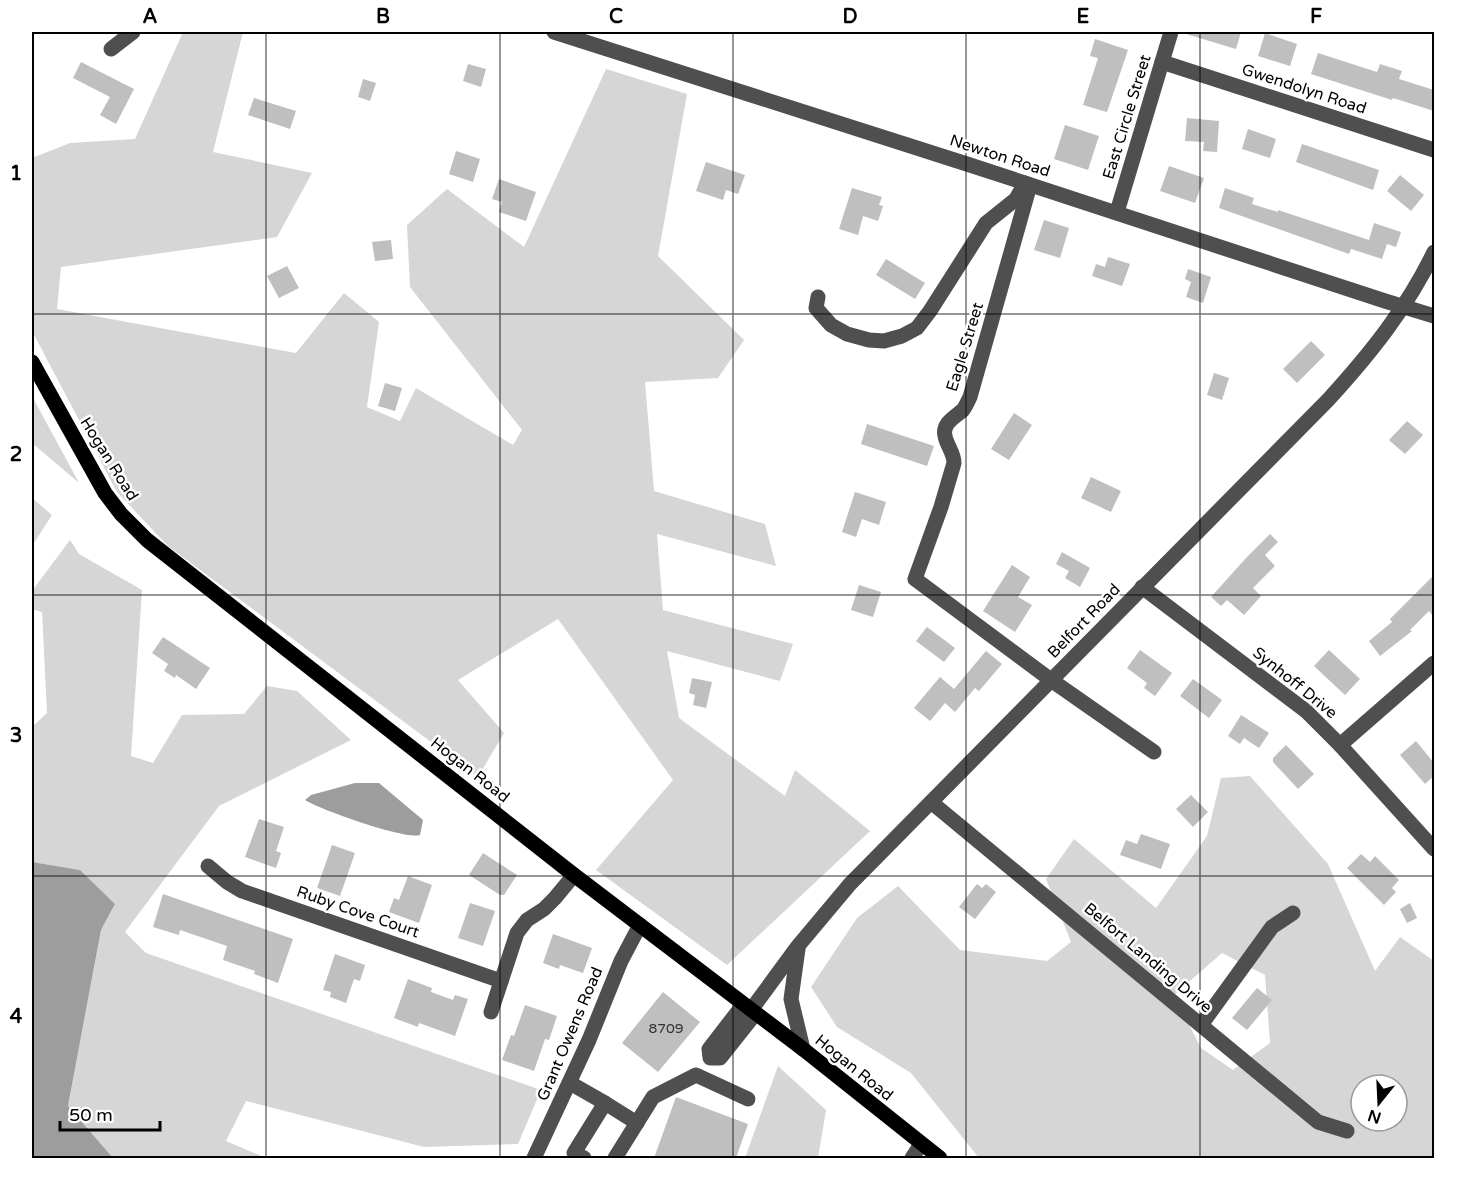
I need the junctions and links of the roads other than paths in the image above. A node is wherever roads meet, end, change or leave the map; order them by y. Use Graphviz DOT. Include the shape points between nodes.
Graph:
graph roads {
  1 [pos="134,32"];
  2 [pos="554,32"];
  3 [pos="1171,32"];
  4 [pos="111,49"];
  5 [pos="1162,62"];
  6 [pos="1434,150"];
  7 [pos="1028,184"];
  8 [pos="1117,212"];
  9 [pos="1434,252"];
  10 [pos="818,297"];
  11 [pos="1403,306"];
  12 [pos="1434,316"];
  13 [pos="32,362"];
  14 [pos="1142,587"];
  15 [pos="1434,663"];
  16 [pos="1051,680"];
  17 [pos="1340,745"];
  18 [pos="1154,752"];
  19 [pos="931,802"];
  20 [pos="1434,849"];
  21 [pos="208,866"];
  22 [pos="574,875"];
  23 [pos="1293,913"];
  24 [pos="640,925"];
  25 [pos="798,946"];
  26 [pos="501,981"];
  27 [pos="750,1010"];
  28 [pos="491,1012"];
  29 [pos="1201,1024"];
  30 [pos="803,1050"];
  31 [pos="696,1075"];
  32 [pos="570,1083"];
  33 [pos="748,1099"];
  34 [pos="605,1103"];
  35 [pos="637,1123"];
  36 [pos="1347,1131"];
  37 [pos="921,1144"];
  38 [pos="534,1158"];
  39 [pos="584,1158"];
  40 [pos="615,1158"];
  41 [pos="912,1158"];
  42 [pos="940,1158"];
  1 -- 4 [label="street"];
  2 -- 7 [label="street, Newton Road"];
  3 -- 5 [label="street, East Circle Street"];
  5 -- 6 [label="street, Gwendolyn Road"];
  5 -- 8 [label="street, East Circle Street"];
  7 -- 8 [label="street, Newton Road"];
  7 -- 10 [label="street" via="986,224 923,319 902,336 884,341 847,334 831,325 816,308"];
  7 -- 16 [label="street, Eagle Street" via="970,397 946,427 954,463 915,579"];
  8 -- 11 [label="street, Newton Road"];
  9 -- 11 [label="street, Belfort Road"];
  11 -- 12 [label="street, Newton Road"];
  11 -- 14 [label="street, Belfort Road" via="1363,362 1328,400"];
  13 -- 22 [label="main road, Hogan Road" via="105,493 147,540"];
  14 -- 16 [label="street, Belfort Road"];
  14 -- 17 [label="street, Synhoff Drive" via="1306,711"];
  15 -- 17 [label="street"];
  16 -- 18 [label="street"];
  16 -- 19 [label="street, Belfort Road"];
  17 -- 20 [label="street, Synhoff Drive"];
  19 -- 25 [label="street, Belfort Road" via="850,884"];
  19 -- 29 [label="street, Belfort Landing Drive"];
  21 -- 26 [label="street, Ruby Cove Court" via="242,891"];
  22 -- 24 [label="main road, Hogan Road"];
  22 -- 26 [label="street" via="517,933"];
  23 -- 29 [label="street" via="1272,927"];
  24 -- 27 [label="main road, Hogan Road"];
  24 -- 32 [label="street, Grant Owens Road"];
  25 -- 27 [label="street, Belfort Road"];
  25 -- 30 [label="street" via="791,999"];
  26 -- 28 [label="street"];
  27 -- 30 [label="main road, Hogan Road"];
  27 -- 31 [label="street, Belfort Road" via="709,1049 710,1058"];
  29 -- 36 [label="street, Belfort Landing Drive" via="1318,1122"];
  30 -- 37 [label="main road, Hogan Road"];
  31 -- 33 [label="street"];
  31 -- 35 [label="street" via="653,1096"];
  32 -- 34 [label="street"];
  32 -- 38 [label="street, Grant Owens Road"];
  34 -- 35 [label="street"];
  34 -- 39 [label="street" via="574,1153"];
  35 -- 40 [label="street"];
  37 -- 41 [label="street"];
  37 -- 42 [label="main road, Hogan Road"];
}
